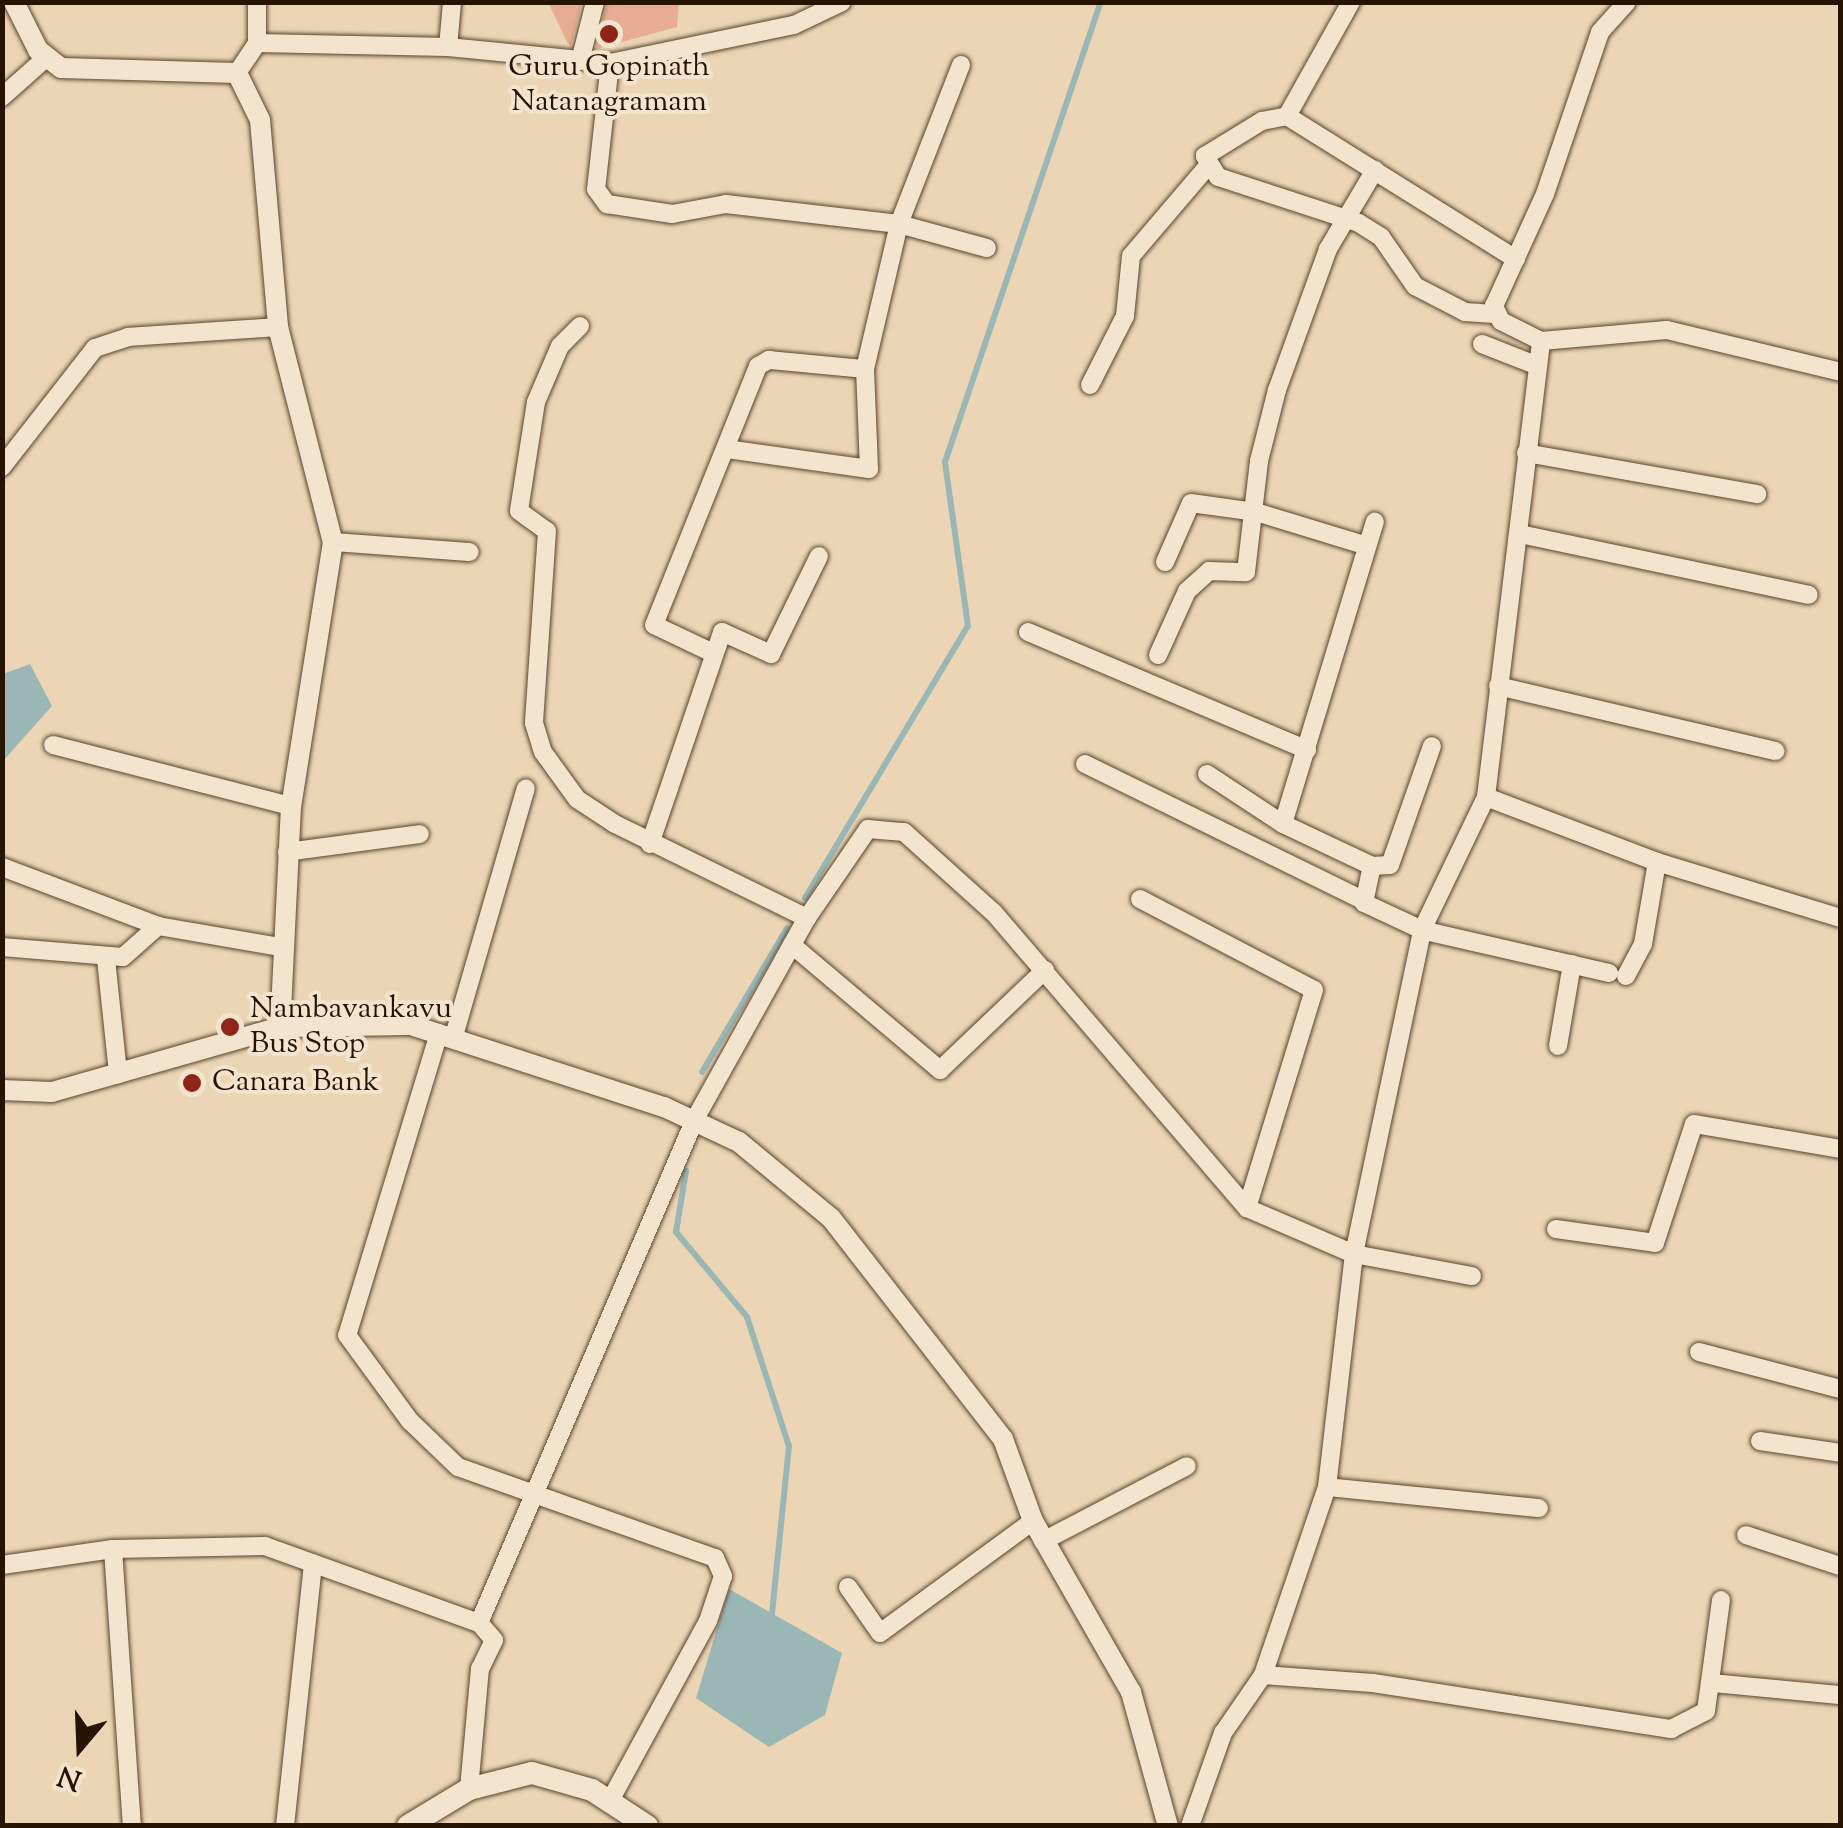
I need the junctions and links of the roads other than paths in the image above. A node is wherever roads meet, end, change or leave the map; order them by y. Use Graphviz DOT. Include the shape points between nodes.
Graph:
graph roads {
  1 [pos="14,2"];
  2 [pos="256,2"];
  3 [pos="452,2"];
  4 [pos="595,2"];
  5 [pos="842,2"];
  6 [pos="1350,2"];
  7 [pos="1627,2"];
  8 [pos="257,43"];
  9 [pos="448,47"];
  10 [pos="46,58"];
  11 [pos="580,60"];
  12 [pos="610,64"];
  13 [pos="961,65"];
  14 [pos="236,72"];
  15 [pos="2,97"];
  16 [pos="1287,116"];
  17 [pos="1207,167"];
  18 [pos="1375,170"];
  19 [pos="1344,221"];
  20 [pos="899,224"];
  21 [pos="987,248"];
  22 [pos="1516,259"];
  23 [pos="1494,314"];
  24 [pos="278,326"];
  25 [pos="580,326"];
  26 [pos="1541,341"];
  27 [pos="1482,344"];
  28 [pos="1533,364"];
  29 [pos="864,369"];
  30 [pos="1840,372"];
  31 [pos="1090,385"];
  32 [pos="727,449"];
  33 [pos="1526,453"];
  34 [pos="2,467"];
  35 [pos="1757,494"];
  36 [pos="1256,512"];
  37 [pos="1375,522"];
  38 [pos="1520,534"];
  39 [pos="333,542"];
  40 [pos="1367,546"];
  41 [pos="470,552"];
  42 [pos="819,556"];
  43 [pos="1166,562"];
  44 [pos="1808,595"];
  45 [pos="1028,632"];
  46 [pos="713,653"];
  47 [pos="1158,655"];
  48 [pos="1498,686"];
  49 [pos="53,745"];
  50 [pos="1432,746"];
  51 [pos="1308,750"];
  52 [pos="1776,751"];
  53 [pos="1085,764"];
  54 [pos="1207,774"];
  55 [pos="526,788"];
  56 [pos="1486,798"];
  57 [pos="292,806"];
  58 [pos="1283,824"];
  59 [pos="420,834"];
  60 [pos="650,844"];
  61 [pos="287,852"];
  62 [pos="1656,862"];
  63 [pos="1372,866"];
  64 [pos="2,867"];
  65 [pos="1140,898"];
  66 [pos="1363,900"];
  67 [pos="807,918"];
  68 [pos="1840,918"];
  69 [pos="158,926"];
  70 [pos="1422,930"];
  71 [pos="792,945"];
  72 [pos="2,947"];
  73 [pos="279,947"];
  74 [pos="106,958"];
  75 [pos="1572,964"];
  76 [pos="1045,970"];
  77 [pos="280,1027"];
  78 [pos="446,1036"];
  79 [pos="1558,1046"];
  80 [pos="118,1074"];
  81 [pos="2,1090"];
  82 [pos="695,1119"];
  83 [pos="1840,1149"];
  84 [pos="1247,1208"];
  85 [pos="1556,1229"];
  86 [pos="1354,1254"];
  87 [pos="1472,1276"];
  88 [pos="1699,1352"];
  89 [pos="1840,1389"];
  90 [pos="1760,1441"];
  91 [pos="1840,1453"];
  92 [pos="1187,1466"];
  93 [pos="1327,1488"];
  94 [pos="534,1499"];
  95 [pos="1539,1508"];
  96 [pos="1033,1521"];
  97 [pos="1746,1535"];
  98 [pos="1043,1541"];
  99 [pos="113,1549"];
  100 [pos="312,1564"];
  101 [pos="2,1565"];
  102 [pos="1840,1566"];
  103 [pos="848,1587"];
  104 [pos="1721,1600"];
  105 [pos="479,1623"];
  106 [pos="1263,1675"];
  107 [pos="1712,1683"];
  108 [pos="1840,1695"];
  109 [pos="469,1789"];
  110 [pos="610,1800"];
  111 [pos="132,1826"];
  112 [pos="286,1826"];
  113 [pos="408,1826"];
  114 [pos="647,1826"];
  115 [pos="1168,1826"];
  116 [pos="1190,1826"];
  1 -- 10 [label="street"];
  2 -- 8 [label="street"];
  3 -- 9 [label="street"];
  4 -- 11 [label="street"];
  5 -- 12 [label="street" via="794,25"];
  6 -- 16 [label="street"];
  7 -- 22 [label="street" via="1600,32"];
  8 -- 9 [label="street"];
  8 -- 14 [label="street"];
  9 -- 11 [label="street"];
  10 -- 14 [label="street" via="82,73"];
  10 -- 15 [label="street"];
  11 -- 12 [label="street"];
  12 -- 20 [label="street" via="596,189 607,204 672,214 726,204"];
  13 -- 20 [label="street"];
  14 -- 24 [label="street" via="260,120"];
  16 -- 17 [label="street" via="1208,150"];
  16 -- 18 [label="street"];
  17 -- 19 [label="street"];
  17 -- 31 [label="street" via="1131,256 1125,316"];
  18 -- 19 [label="street"];
  18 -- 22 [label="street"];
  19 -- 23 [label="street" via="1381,237 1415,286 1465,312"];
  19 -- 36 [label="street" via="1277,390"];
  20 -- 21 [label="street"];
  20 -- 29 [label="street"];
  22 -- 23 [label="street"];
  23 -- 26 [label="street"];
  24 -- 34 [label="street" via="128,338 95,348"];
  24 -- 39 [label="street"];
  25 -- 60 [label="street" via="560,346 536,402 519,511 547,531 534,723 543,752 578,800"];
  26 -- 28 [label="street"];
  26 -- 30 [label="street" via="1668,330"];
  27 -- 28 [label="street"];
  28 -- 33 [label="street"];
  29 -- 32 [label="street" via="762,361"];
  29 -- 32 [label="street" via="874,446 866,472"];
  32 -- 46 [label="street" via="654,625"];
  33 -- 35 [label="street"];
  33 -- 38 [label="street"];
  36 -- 40 [label="street"];
  36 -- 43 [label="street" via="1191,503"];
  36 -- 47 [label="street" via="1246,572 1209,571 1187,590"];
  37 -- 40 [label="street"];
  38 -- 44 [label="street"];
  38 -- 48 [label="street"];
  39 -- 41 [label="street"];
  39 -- 57 [label="street"];
  40 -- 51 [label="street"];
  42 -- 46 [label="street" via="771,654 722,632"];
  45 -- 51 [label="street"];
  46 -- 60 [label="street"];
  48 -- 52 [label="street"];
  48 -- 56 [label="street"];
  49 -- 57 [label="street"];
  50 -- 63 [label="street" via="1390,865"];
  51 -- 58 [label="street"];
  53 -- 66 [label="street"];
  54 -- 58 [label="street"];
  55 -- 78 [label="street"];
  56 -- 62 [label="street"];
  56 -- 70 [label="street"];
  57 -- 61 [label="street"];
  58 -- 63 [label="street"];
  59 -- 61 [label="street"];
  60 -- 67 [label="street"];
  61 -- 73 [label="street"];
  62 -- 68 [label="street"];
  62 -- 75 [label="street" via="1643,944 1617,974"];
  63 -- 66 [label="street"];
  64 -- 69 [label="street"];
  65 -- 84 [label="street" via="1314,990"];
  66 -- 70 [label="street"];
  67 -- 71 [label="street"];
  67 -- 76 [label="street" via="858,838 890,826 994,913"];
  69 -- 73 [label="street"];
  69 -- 74 [label="street" via="135,952"];
  70 -- 75 [label="street"];
  70 -- 86 [label="street"];
  71 -- 76 [label="street" via="940,1070"];
  71 -- 82 [label="street"];
  72 -- 74 [label="street"];
  73 -- 77 [label="street"];
  74 -- 80 [label="street"];
  75 -- 79 [label="street"];
  76 -- 84 [label="street"];
  77 -- 78 [label="street" via="381,1022"];
  77 -- 80 [label="street"];
  78 -- 82 [label="street"];
  78 -- 94 [label="street" via="347,1334 410,1421 458,1467"];
  80 -- 81 [label="street" via="52,1092"];
  82 -- 94 [label="street"];
  82 -- 96 [label="street" via="739,1142 832,1218 1003,1439"];
  83 -- 85 [label="street" via="1694,1124 1654,1244"];
  84 -- 86 [label="street"];
  86 -- 87 [label="street"];
  86 -- 93 [label="street"];
  88 -- 89 [label="street"];
  90 -- 91 [label="street"];
  92 -- 98 [label="street"];
  93 -- 95 [label="street"];
  93 -- 106 [label="street"];
  94 -- 105 [label="street"];
  94 -- 110 [label="street" via="720,1562 723,1585 708,1621"];
  96 -- 98 [label="street"];
  96 -- 103 [label="street" via="880,1633"];
  97 -- 102 [label="street"];
  98 -- 115 [label="street" via="1117,1659"];
  99 -- 100 [label="street" via="264,1546"];
  99 -- 101 [label="street"];
  99 -- 111 [label="street"];
  100 -- 105 [label="street"];
  100 -- 112 [label="street"];
  104 -- 107 [label="street"];
  105 -- 109 [label="street" via="494,1640 480,1670"];
  106 -- 107 [label="street" via="1583,1711 1672,1729 1706,1711"];
  106 -- 116 [label="street" via="1224,1734"];
  107 -- 108 [label="street"];
  109 -- 110 [label="main road" via="532,1773"];
  109 -- 113 [label="main road"];
  110 -- 114 [label="main road"];
}
